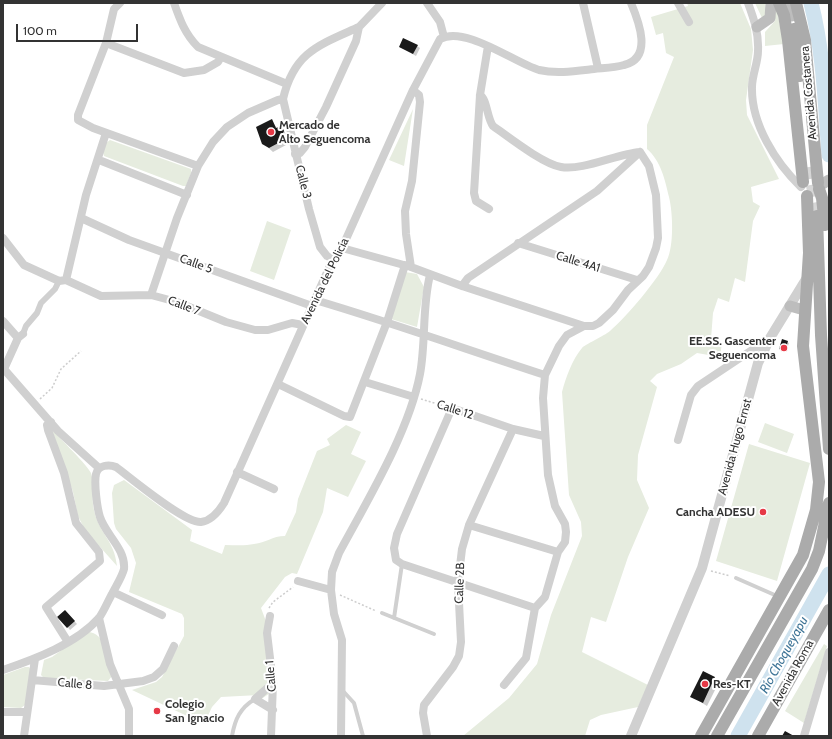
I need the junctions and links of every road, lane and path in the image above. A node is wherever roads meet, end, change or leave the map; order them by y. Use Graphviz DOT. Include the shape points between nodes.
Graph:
graph roads {
  1 [pos="120,3"];
  2 [pos="174,3"];
  3 [pos="382,3"];
  4 [pos="427,3"];
  5 [pos="583,3"];
  6 [pos="631,3"];
  7 [pos="678,3"];
  8 [pos="748,3"];
  9 [pos="771,3"];
  10 [pos="780,3"];
  11 [pos="788,3"];
  12 [pos="796,3"];
  13 [pos="792,16"];
  14 [pos="689,22"];
  15 [pos="360,27"];
  16 [pos="757,27"];
  17 [pos="444,37"];
  18 [pos="106,44"];
  19 [pos="488,46"];
  20 [pos="221,57"];
  21 [pos="598,68"];
  22 [pos="287,84"];
  23 [pos="413,90"];
  24 [pos="480,95"];
  25 [pos="283,99"];
  26 [pos="106,133"];
  27 [pos="640,152"];
  28 [pos="296,154"];
  29 [pos="99,160"];
  30 [pos="198,166"];
  31 [pos="809,167"];
  32 [pos="822,184"];
  33 [pos="804,188"];
  34 [pos="187,195"];
  35 [pos="489,210"];
  36 [pos="817,216"];
  37 [pos="81,218"];
  38 [pos="3,238"];
  39 [pos="518,243"];
  40 [pos="342,248"];
  41 [pos="165,253"];
  42 [pos="333,260"];
  43 [pos="408,266"];
  44 [pos="430,275"];
  45 [pos="808,276"];
  46 [pos="62,280"];
  47 [pos="637,280"];
  48 [pos="462,286"];
  49 [pos="151,295"];
  50 [pos="314,303"];
  51 [pos="790,306"];
  52 [pos="804,310"];
  53 [pos="3,321"];
  54 [pos="388,322"];
  55 [pos="303,325"];
  56 [pos="584,326"];
  57 [pos="821,335"];
  58 [pos="21,336"];
  59 [pos="425,336"];
  60 [pos="770,338"];
  61 [pos="81,351"];
  62 [pos="829,361"];
  63 [pos="4,369"];
  64 [pos="545,375"];
  65 [pos="365,382"];
  66 [pos="278,384"];
  67 [pos="414,397"];
  68 [pos="36,404"];
  69 [pos="452,408"];
  70 [pos="50,422"];
  71 [pos="513,429"];
  72 [pos="544,436"];
  73 [pos="678,440"];
  74 [pos="829,449"];
  75 [pos="99,468"];
  76 [pos="237,472"];
  77 [pos="819,482"];
  78 [pos="274,489"];
  79 [pos="829,503"];
  80 [pos="469,525"];
  81 [pos="558,552"];
  82 [pos="402,564"];
  83 [pos="702,568"];
  84 [pos="736,578"];
  85 [pos="298,581"];
  86 [pos="458,583"];
  87 [pos="331,590"];
  88 [pos="113,592"];
  89 [pos="780,597"];
  90 [pos="535,608"];
  91 [pos="829,610"];
  92 [pos="382,613"];
  93 [pos="162,615"];
  94 [pos="270,616"];
  95 [pos="99,618"];
  96 [pos="394,618"];
  97 [pos="829,624"];
  98 [pos="434,634"];
  99 [pos="68,642"];
  100 [pos="174,646"];
  101 [pos="829,652"];
  102 [pos="34,659"];
  103 [pos="3,670"];
  104 [pos="32,680"];
  105 [pos="273,682"];
  106 [pos="118,683"];
  107 [pos="504,685"];
  108 [pos="343,691"];
  109 [pos="255,699"];
  110 [pos="272,710"];
  111 [pos="3,712"];
  112 [pos="27,712"];
  113 [pos="24,736"];
  114 [pos="129,736"];
  115 [pos="232,736"];
  116 [pos="271,736"];
  117 [pos="341,736"];
  118 [pos="363,736"];
  119 [pos="427,736"];
  120 [pos="631,736"];
  121 [pos="701,736"];
  122 [pos="717,736"];
  123 [pos="758,736"];
  124 [pos="765,736"];
  125 [pos="804,736"];
  1 -- 18 [label="street" via="114,9"];
  2 -- 20 [label="street" via="189,38 198,47"];
  3 -- 15 [label="street"];
  4 -- 17 [label="street" via="440,22"];
  5 -- 21 [label="street"];
  6 -- 21 [label="street" via="641,28 642,45 639,55 624,65"];
  7 -- 14 [label="street"];
  8 -- 16 [label="street"];
  9 -- 16 [label="main road" via="770,18"];
  10 -- 33 [label="main road, Avenida Costanera" via="788,40"];
  11 -- 13 [label="main road"];
  12 -- 32 [label="main road, Avenida Costanera" via="805,40"];
  13 -- 31 [label="main road"];
  15 -- 22 [label="street" via="320,45 304,56"];
  15 -- 28 [label="street" via="316,127 305,147"];
  16 -- 33 [label="street" via="758,51 752,87 753,108 758,123 780,164"];
  17 -- 19 [label="street" via="458,37"];
  17 -- 23 [label="street, Avenida del Policía" via="436,44"];
  18 -- 20 [label="street" via="184,73 204,70 218,62"];
  18 -- 26 [label="street" via="78,115 78,120 82,123"];
  19 -- 21 [label="street" via="541,70 572,71"];
  19 -- 24 [label="street"];
  20 -- 22 [label="street"];
  22 -- 25 [label="street"];
  23 -- 40 [label="street, Avenida del Policía"];
  23 -- 43 [label="street" via="420,102 412,181 405,211"];
  24 -- 27 [label="street" via="485,100 487,117 492,126 550,164 569,168"];
  24 -- 35 [label="street" via="474,197"];
  25 -- 28 [label="street, Calle 3"];
  25 -- 30 [label="street" via="248,113 227,127 213,142"];
  26 -- 29 [label="street"];
  26 -- 30 [label="street"];
  27 -- 39 [label="street" via="597,191"];
  27 -- 47 [label="street" via="649,166 656,195 658,238 649,267"];
  28 -- 42 [label="street, Calle 3" via="320,247"];
  29 -- 34 [label="street"];
  29 -- 37 [label="street"];
  30 -- 34 [label="street"];
  32 -- 33 [label="main road" via="811,178"];
  32 -- 33 [label="main road" via="816,194"];
  32 -- 62 [label="main road, Avenida Costanera"];
  33 -- 45 [label="main road, Avenida Costanera" via="809,253"];
  34 -- 41 [label="street"];
  36 -- 57 [label="main road"];
  37 -- 41 [label="street, Calle 5"];
  37 -- 46 [label="street"];
  38 -- 46 [label="street, Calle 7" via="24,265"];
  39 -- 47 [label="street, Calle 4A1"];
  39 -- 48 [label="street" via="468,278"];
  40 -- 42 [label="street, Avenida del Policía"];
  40 -- 43 [label="street"];
  41 -- 49 [label="street"];
  41 -- 50 [label="street, Calle 5"];
  42 -- 50 [label="street, Avenida del Policía"];
  43 -- 44 [label="street"];
  43 -- 54 [label="street"];
  44 -- 48 [label="street"];
  44 -- 59 [label="street"];
  45 -- 51 [label="street, Avenida Hugo Ernst"];
  45 -- 52 [label="main road, Avenida Costanera"];
  46 -- 49 [label="street, Calle 7" via="101,296"];
  46 -- 58 [label="street" via="41,303"];
  47 -- 56 [label="street" via="599,323"];
  48 -- 56 [label="street"];
  49 -- 55 [label="street, Calle 7" via="255,330 268,330 292,323"];
  50 -- 54 [label="street, Calle 5"];
  50 -- 55 [label="street, Avenida del Policía"];
  51 -- 52 [label="main road"];
  51 -- 60 [label="street, Avenida Hugo Ernst"];
  52 -- 77 [label="main road, Avenida Costanera" via="803,346"];
  53 -- 58 [label="street"];
  54 -- 59 [label="street, Calle 5"];
  54 -- 65 [label="street"];
  55 -- 66 [label="street, Avenida del Policía"];
  56 -- 64 [label="street" via="568,335 559,346"];
  57 -- 74 [label="main road"];
  57 -- 77 [label="main road"];
  58 -- 63 [label="street"];
  59 -- 64 [label="street, Calle 5"];
  59 -- 67 [label="street"];
  60 -- 73 [label="street" via="698,386 691,395"];
  60 -- 83 [label="street, Avenida Hugo Ernst" via="758,363"];
  61 -- 68 [label="path" via="60,368 52,388"];
  63 -- 68 [label="street"];
  64 -- 72 [label="street"];
  65 -- 66 [label="street" via="350,417"];
  65 -- 67 [label="street"];
  66 -- 76 [label="street, Avenida del Policía"];
  67 -- 69 [label="path, Calle 12"];
  67 -- 87 [label="street" via="397,440 339,553 332,572"];
  68 -- 70 [label="street"];
  69 -- 71 [label="street, Calle 12"];
  69 -- 82 [label="street" via="397,534 394,548 396,560"];
  70 -- 75 [label="street"];
  70 -- 99 [label="street" via="47,425 48,430 64,473 76,523 100,556 100,561 46,607"];
  71 -- 72 [label="street, Calle 12"];
  71 -- 80 [label="street, Calle 2B"];
  72 -- 81 [label="street" via="548,475 555,506 565,524 566,532 565,542"];
  75 -- 76 [label="street, Avenida del Policía" via="107,465 116,467 193,522 202,522 218,512"];
  75 -- 88 [label="street" via="96,474 100,518 124,564 124,570"];
  76 -- 78 [label="street"];
  77 -- 89 [label="main road" via="811,532 803,555"];
  79 -- 122 [label="main road" via="819,551 812,569"];
  80 -- 81 [label="street"];
  80 -- 86 [label="street, Calle 2B" via="462,549"];
  81 -- 90 [label="street" via="545,597"];
  82 -- 86 [label="street"];
  82 -- 96 [label="lane"];
  83 -- 84 [label="path"];
  83 -- 120 [label="street, Avenida Hugo Ernst"];
  84 -- 89 [label="lane"];
  85 -- 87 [label="street"];
  85 -- 94 [label="path" via="272,602 269,608"];
  86 -- 90 [label="street"];
  86 -- 119 [label="street, Calle 2B" via="461,642 459,656 453,668 424,705"];
  87 -- 92 [label="path"];
  87 -- 108 [label="street" via="334,614 342,640"];
  88 -- 93 [label="street"];
  88 -- 95 [label="street"];
  89 -- 121 [label="main road"];
  90 -- 107 [label="street" via="526,658"];
  91 -- 123 [label="main road, Avenida Roma"];
  92 -- 96 [label="lane"];
  94 -- 105 [label="street, Calle 1" via="267,633"];
  95 -- 99 [label="street"];
  95 -- 106 [label="street" via="110,664"];
  96 -- 98 [label="lane"];
  97 -- 124 [label="main road, Avenida Roma"];
  99 -- 102 [label="street"];
  100 -- 106 [label="street, Calle 8" via="163,669 154,677 143,682"];
  101 -- 125 [label="street"];
  102 -- 103 [label="street"];
  102 -- 104 [label="street"];
  104 -- 106 [label="street, Calle 8" via="104,686"];
  104 -- 112 [label="street"];
  105 -- 109 [label="street"];
  105 -- 110 [label="street, Calle 1"];
  106 -- 114 [label="street" via="129,709"];
  108 -- 117 [label="street"];
  108 -- 118 [label="lane" via="354,703"];
  109 -- 110 [label="street"];
  109 -- 115 [label="lane" via="241,710 235,721"];
  110 -- 116 [label="street, Calle 1"];
  111 -- 112 [label="street"];
  112 -- 113 [label="street"];
}
